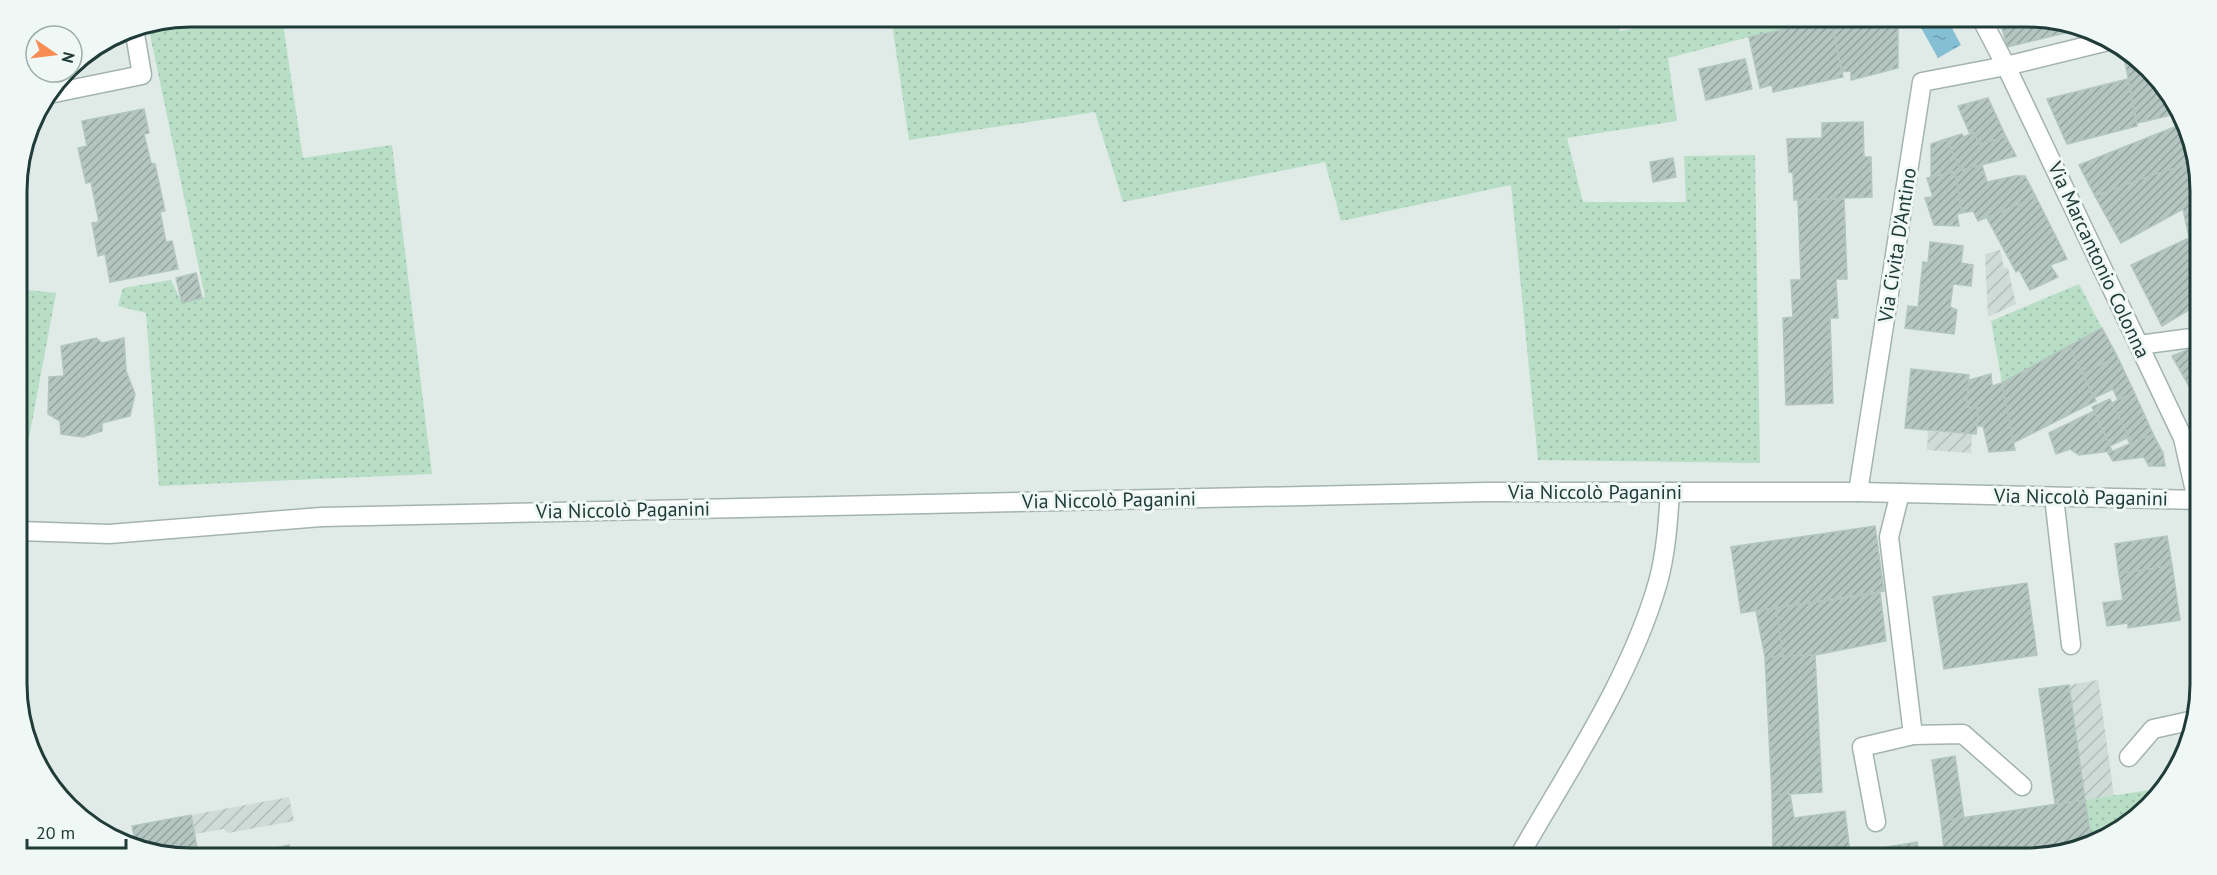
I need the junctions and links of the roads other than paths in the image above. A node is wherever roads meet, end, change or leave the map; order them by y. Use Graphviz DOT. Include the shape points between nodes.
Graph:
graph roads {
  1 [pos="1986,27"];
  2 [pos="136,37"];
  3 [pos="2097,44"];
  4 [pos="2006,66"];
  5 [pos="61,92"];
  6 [pos="2190,338"];
  7 [pos="2139,345"];
  8 [pos="2190,466"];
  9 [pos="1670,492"];
  10 [pos="1858,492"];
  11 [pos="1900,494"];
  12 [pos="2054,496"];
  13 [pos="2190,503"];
  14 [pos="27,531"];
  15 [pos="2071,645"];
  16 [pos="2185,722"];
  17 [pos="1913,735"];
  18 [pos="2129,758"];
  19 [pos="2022,786"];
  20 [pos="1876,822"];
  21 [pos="1524,848"];
  1 -- 4 [label="street, Via Marcantonio Colonna"];
  2 -- 5 [label="street" via="142,75"];
  3 -- 4 [label="street"];
  4 -- 7 [label="street, Via Marcantonio Colonna"];
  4 -- 10 [label="street, Via Civita D'Antino" via="1922,82"];
  6 -- 7 [label="street"];
  7 -- 8 [label="street, Via Marcantonio Colonna" via="2183,438"];
  9 -- 10 [label="street, Via Niccolò Paganini"];
  9 -- 14 [label="street, Via Niccolò Paganini" via="1486,492 333,517 109,534"];
  9 -- 21 [label="street" via="1658,582 1637,640"];
  10 -- 11 [label="street, Via Niccolò Paganini"];
  11 -- 12 [label="street, Via Niccolò Paganini"];
  11 -- 17 [label="street" via="1889,537"];
  12 -- 13 [label="street, Via Niccolò Paganini"];
  12 -- 15 [label="street"];
  16 -- 18 [label="street" via="2153,729"];
  17 -- 19 [label="street" via="1963,734"];
  17 -- 20 [label="street" via="1862,747"];
}
